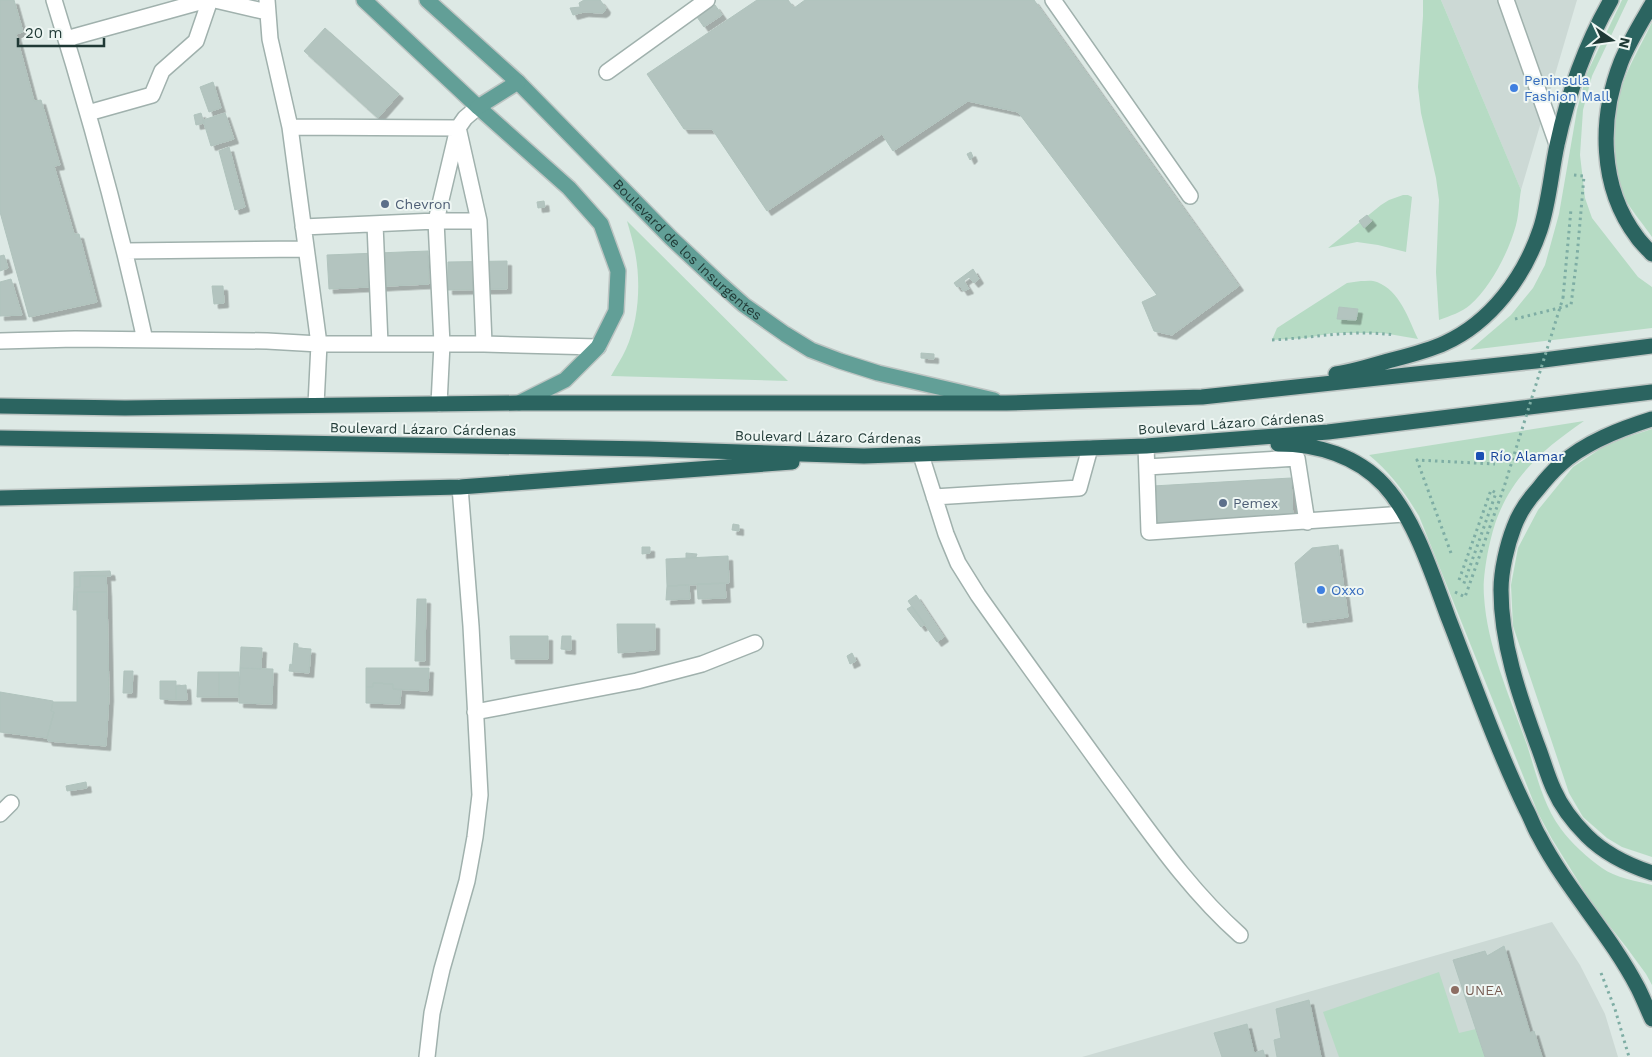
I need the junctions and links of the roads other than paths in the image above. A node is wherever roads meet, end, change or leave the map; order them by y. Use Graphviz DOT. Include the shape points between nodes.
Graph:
graph roads {
  1 [pos="54,0"];
  2 [pos="209,0"];
  3 [pos="215,0"];
  4 [pos="364,0"];
  5 [pos="427,0"];
  6 [pos="707,0"];
  7 [pos="1053,0"];
  8 [pos="1506,0"];
  9 [pos="1611,0"];
  10 [pos="1652,4"];
  11 [pos="267,6"];
  12 [pos="66,39"];
  13 [pos="607,72"];
  14 [pos="518,82"];
  15 [pos="478,106"];
  16 [pos="88,113"];
  17 [pos="290,127"];
  18 [pos="458,128"];
  19 [pos="1557,144"];
  20 [pos="1190,196"];
  21 [pos="436,221"];
  22 [pos="479,221"];
  23 [pos="375,224"];
  24 [pos="303,227"];
  25 [pos="306,248"];
  26 [pos="126,251"];
  27 [pos="1652,254"];
  28 [pos="145,340"];
  29 [pos="0,341"];
  30 [pos="319,344"];
  31 [pos="380,344"];
  32 [pos="442,344"];
  33 [pos="484,344"];
  34 [pos="1652,346"];
  35 [pos="598,347"];
  36 [pos="1652,392"];
  37 [pos="1202,397"];
  38 [pos="519,403"];
  39 [pos="1006,403"];
  40 [pos="440,404"];
  41 [pos="316,405"];
  42 [pos="0,406"];
  43 [pos="1652,419"];
  44 [pos="0,438"];
  45 [pos="1172,444"];
  46 [pos="1146,446"];
  47 [pos="1090,448"];
  48 [pos="920,454"];
  49 [pos="864,456"];
  50 [pos="1147,467"];
  51 [pos="460,487"];
  52 [pos="934,497"];
  53 [pos="0,498"];
  54 [pos="1404,514"];
  55 [pos="1307,522"];
  56 [pos="755,642"];
  57 [pos="476,712"];
  58 [pos="1652,873"];
  59 [pos="1240,935"];
  60 [pos="1652,1019"];
  61 [pos="427,1057"];
  1 -- 12 [label="lane"];
  2 -- 12 [label="lane"];
  2 -- 16 [label="lane" via="196,41 162,71 152,95"];
  3 -- 11 [label="lane"];
  4 -- 15 [label="main road"];
  5 -- 14 [label="main road, Boulevard de los Insurgentes"];
  6 -- 13 [label="lane"];
  7 -- 20 [label="lane"];
  8 -- 19 [label="lane"];
  9 -- 19 [label="highway" via="1595,28 1574,80"];
  10 -- 27 [label="highway" via="1622,61 1614,85 1605,146 1610,180 1622,212 1636,236"];
  11 -- 17 [label="lane" via="270,39"];
  12 -- 16 [label="lane"];
  14 -- 15 [label="main road"];
  14 -- 39 [label="main road, Boulevard de los Insurgentes" via="671,238 744,306 784,334 812,350 878,373"];
  15 -- 18 [label="lane"];
  15 -- 35 [label="main road" via="569,188 601,224 618,271 616,311"];
  16 -- 26 [label="lane"];
  17 -- 18 [label="lane"];
  17 -- 24 [label="lane"];
  18 -- 21 [label="lane"];
  18 -- 22 [label="lane"];
  19 -- 37 [label="highway" via="1540,230 1529,255 1502,299 1470,328 1445,343 1345,373"];
  21 -- 22 [label="lane"];
  21 -- 23 [label="lane"];
  21 -- 32 [label="lane"];
  22 -- 33 [label="lane"];
  23 -- 24 [label="lane"];
  23 -- 31 [label="lane"];
  24 -- 25 [label="lane"];
  25 -- 26 [label="lane"];
  25 -- 30 [label="lane"];
  26 -- 28 [label="lane"];
  28 -- 29 [label="lane"];
  28 -- 30 [label="lane"];
  30 -- 31 [label="lane"];
  30 -- 41 [label="lane"];
  31 -- 32 [label="lane"];
  32 -- 33 [label="lane"];
  32 -- 40 [label="lane"];
  33 -- 35 [label="lane"];
  34 -- 37 [label="highway, Boulevard Lázaro Cárdenas"];
  35 -- 38 [label="main road" via="565,380"];
  36 -- 45 [label="highway, Boulevard Lázaro Cárdenas" via="1328,432"];
  37 -- 39 [label="highway, Boulevard Lázaro Cárdenas"];
  38 -- 39 [label="highway, Boulevard Lázaro Cárdenas"];
  38 -- 40 [label="highway, Boulevard Lázaro Cárdenas"];
  40 -- 41 [label="highway, Boulevard Lázaro Cárdenas"];
  41 -- 42 [label="highway, Boulevard Lázaro Cárdenas"];
  43 -- 58 [label="highway" via="1594,441 1562,463 1546,479 1527,501 1514,526 1501,587 1509,655 1554,791 1570,816 1600,847 1634,867"];
  44 -- 49 [label="highway, Boulevard Lázaro Cárdenas" via="650,449"];
  45 -- 46 [label="highway, Boulevard Lázaro Cárdenas"];
  45 -- 54 [label="highway" via="1288,444 1341,454 1384,485"];
  46 -- 47 [label="highway, Boulevard Lázaro Cárdenas"];
  46 -- 50 [label="lane"];
  47 -- 48 [label="highway, Boulevard Lázaro Cárdenas"];
  47 -- 52 [label="lane" via="1079,488"];
  48 -- 49 [label="highway, Boulevard Lázaro Cárdenas"];
  48 -- 52 [label="lane"];
  49 -- 51 [label="highway"];
  50 -- 55 [label="lane" via="1297,458"];
  50 -- 55 [label="lane" via="1149,532"];
  51 -- 53 [label="highway"];
  51 -- 57 [label="lane"];
  52 -- 59 [label="lane" via="958,563 978,595 1154,838 1199,895"];
  54 -- 55 [label="lane"];
  54 -- 60 [label="highway" via="1432,574 1503,759 1538,836 1638,987"];
  56 -- 57 [label="lane" via="702,664 637,681"];
  57 -- 61 [label="lane" via="480,795 475,837 432,1013"];
}
